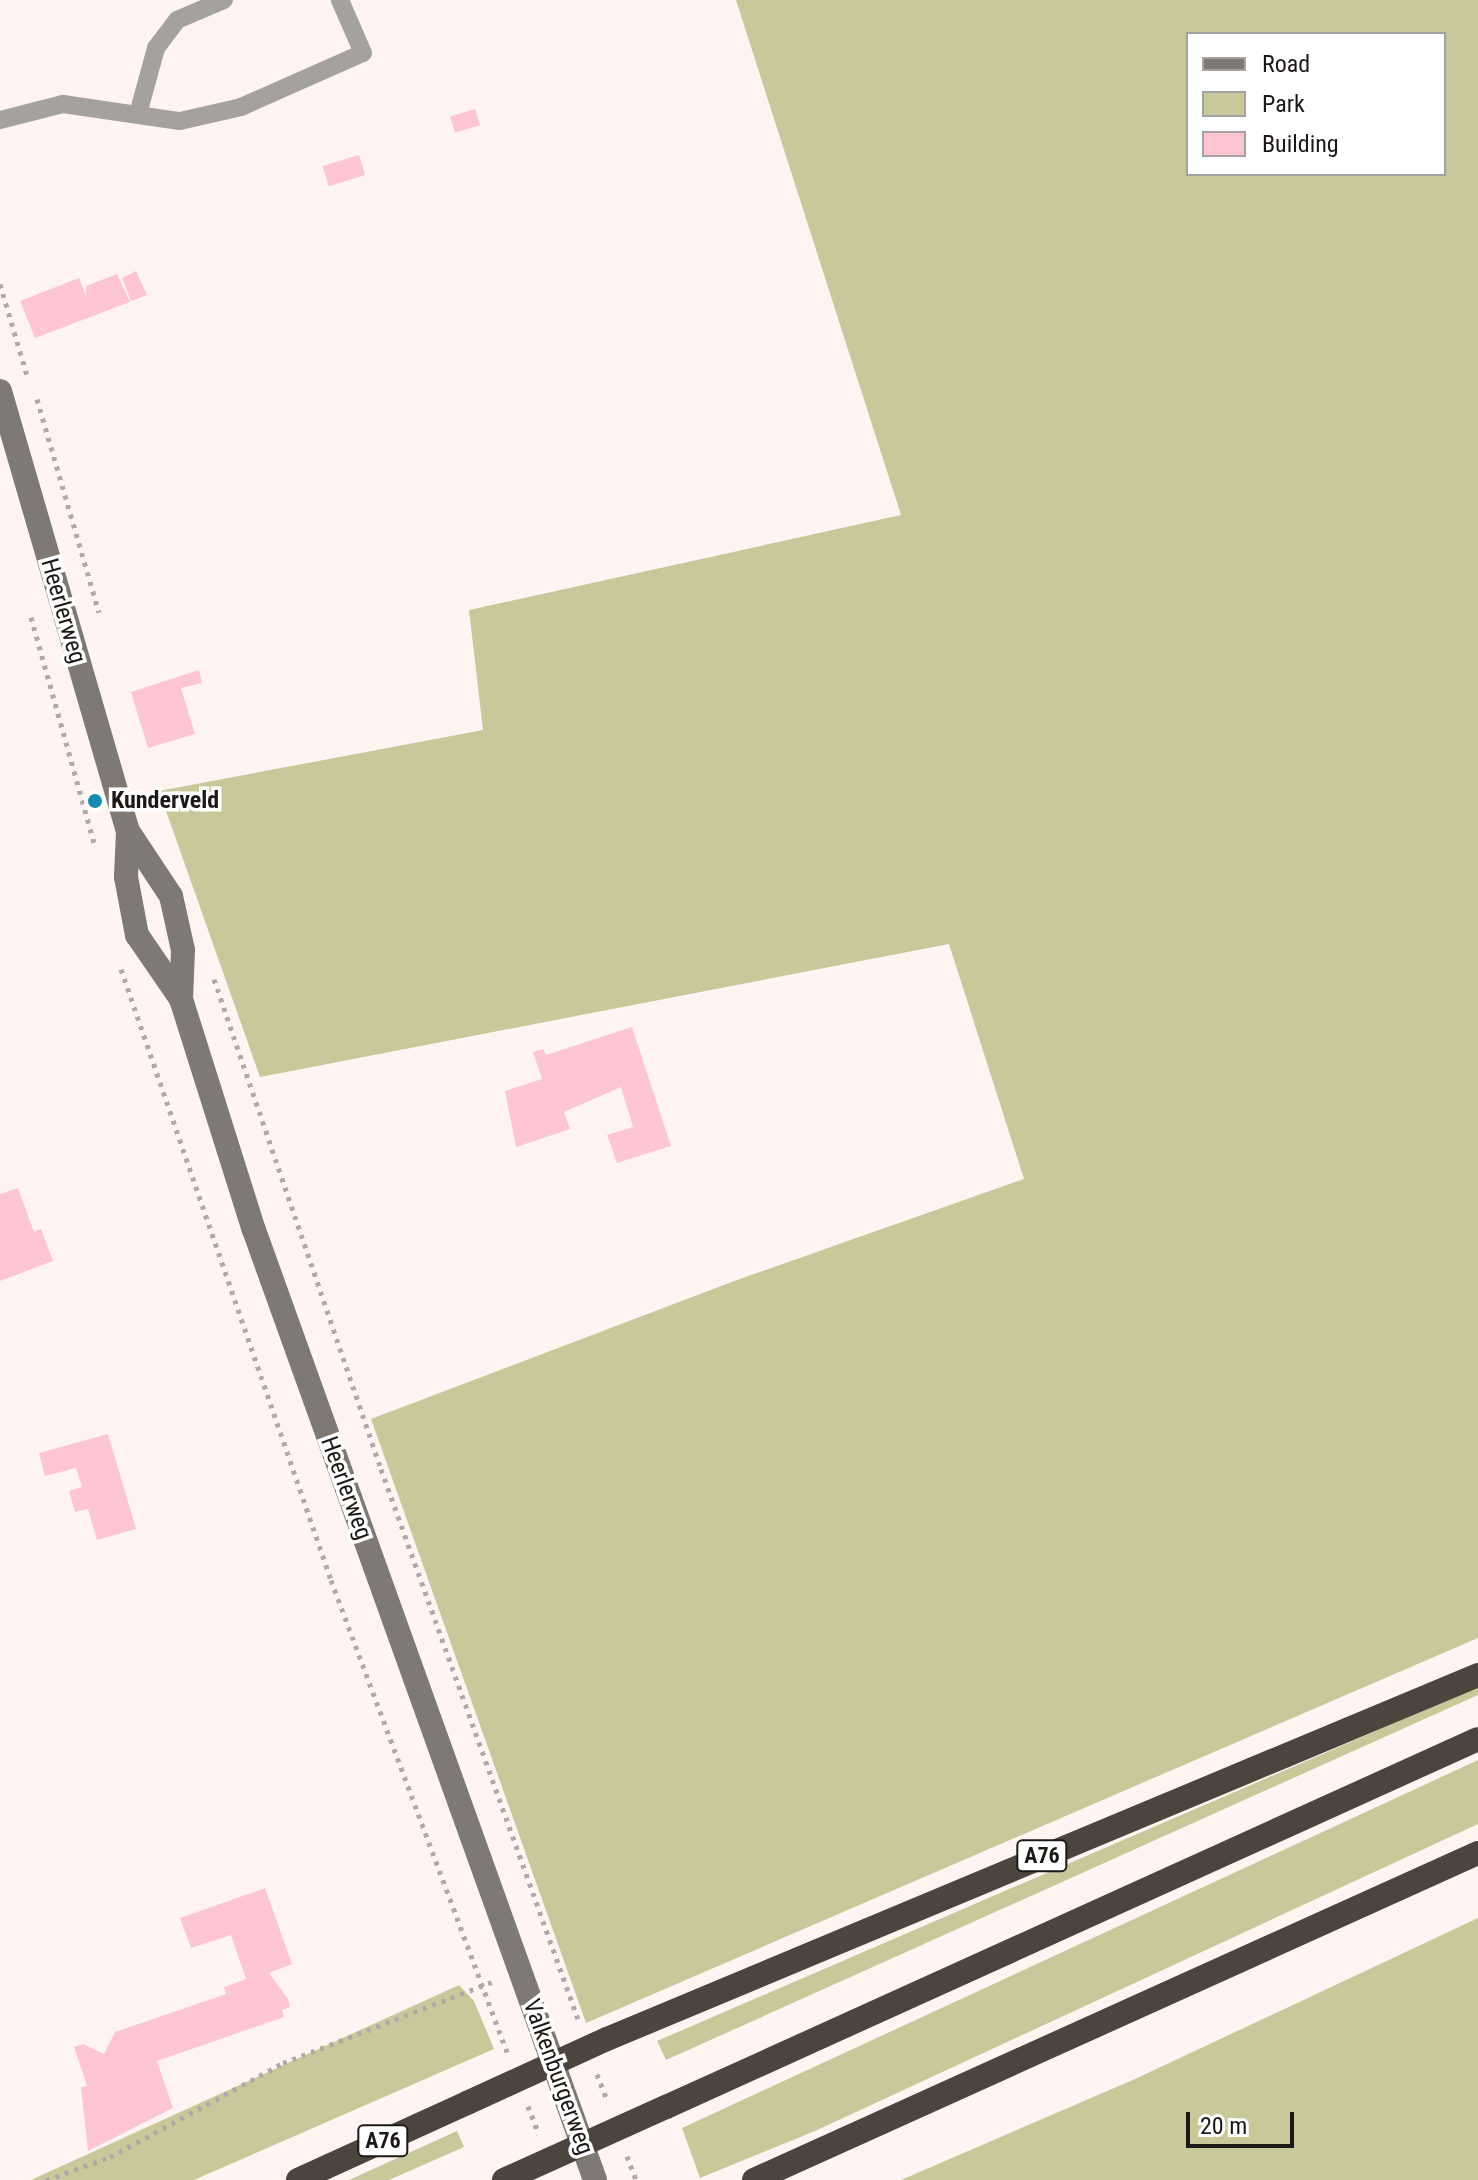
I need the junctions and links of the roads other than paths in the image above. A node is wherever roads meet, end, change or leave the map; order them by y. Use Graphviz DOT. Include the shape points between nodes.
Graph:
graph roads {
  1 [pos="224,0"];
  2 [pos="346,2"];
  3 [pos="138,114"];
  4 [pos="0,120"];
  5 [pos="0,391"];
  6 [pos="128,831"];
  7 [pos="181,999"];
  8 [pos="1478,1675"];
  9 [pos="1478,1739"];
  10 [pos="1478,1853"];
  11 [pos="520,1974"];
  12 [pos="298,2180"];
  13 [pos="504,2180"];
  14 [pos="595,2180"];
  15 [pos="754,2180"];
  1 -- 3 [label="lane" via="177,20 156,48"];
  2 -- 3 [label="lane" via="363,53 226,112 180,121"];
  3 -- 4 [label="lane" via="63,104"];
  5 -- 6 [label="street, Heerlerweg"];
  6 -- 7 [label="street, Heerlerweg" via="171,896 183,950"];
  6 -- 7 [label="street, Heerlerweg" via="126,877 137,935"];
  7 -- 11 [label="street, Heerlerweg" via="254,1230"];
  8 -- 12 [label="highway, A76, bridge" via="607,2039"];
  9 -- 13 [label="highway, bridge"];
  10 -- 15 [label="highway"];
  11 -- 14 [label="street, Valkenburgerweg"];
}
